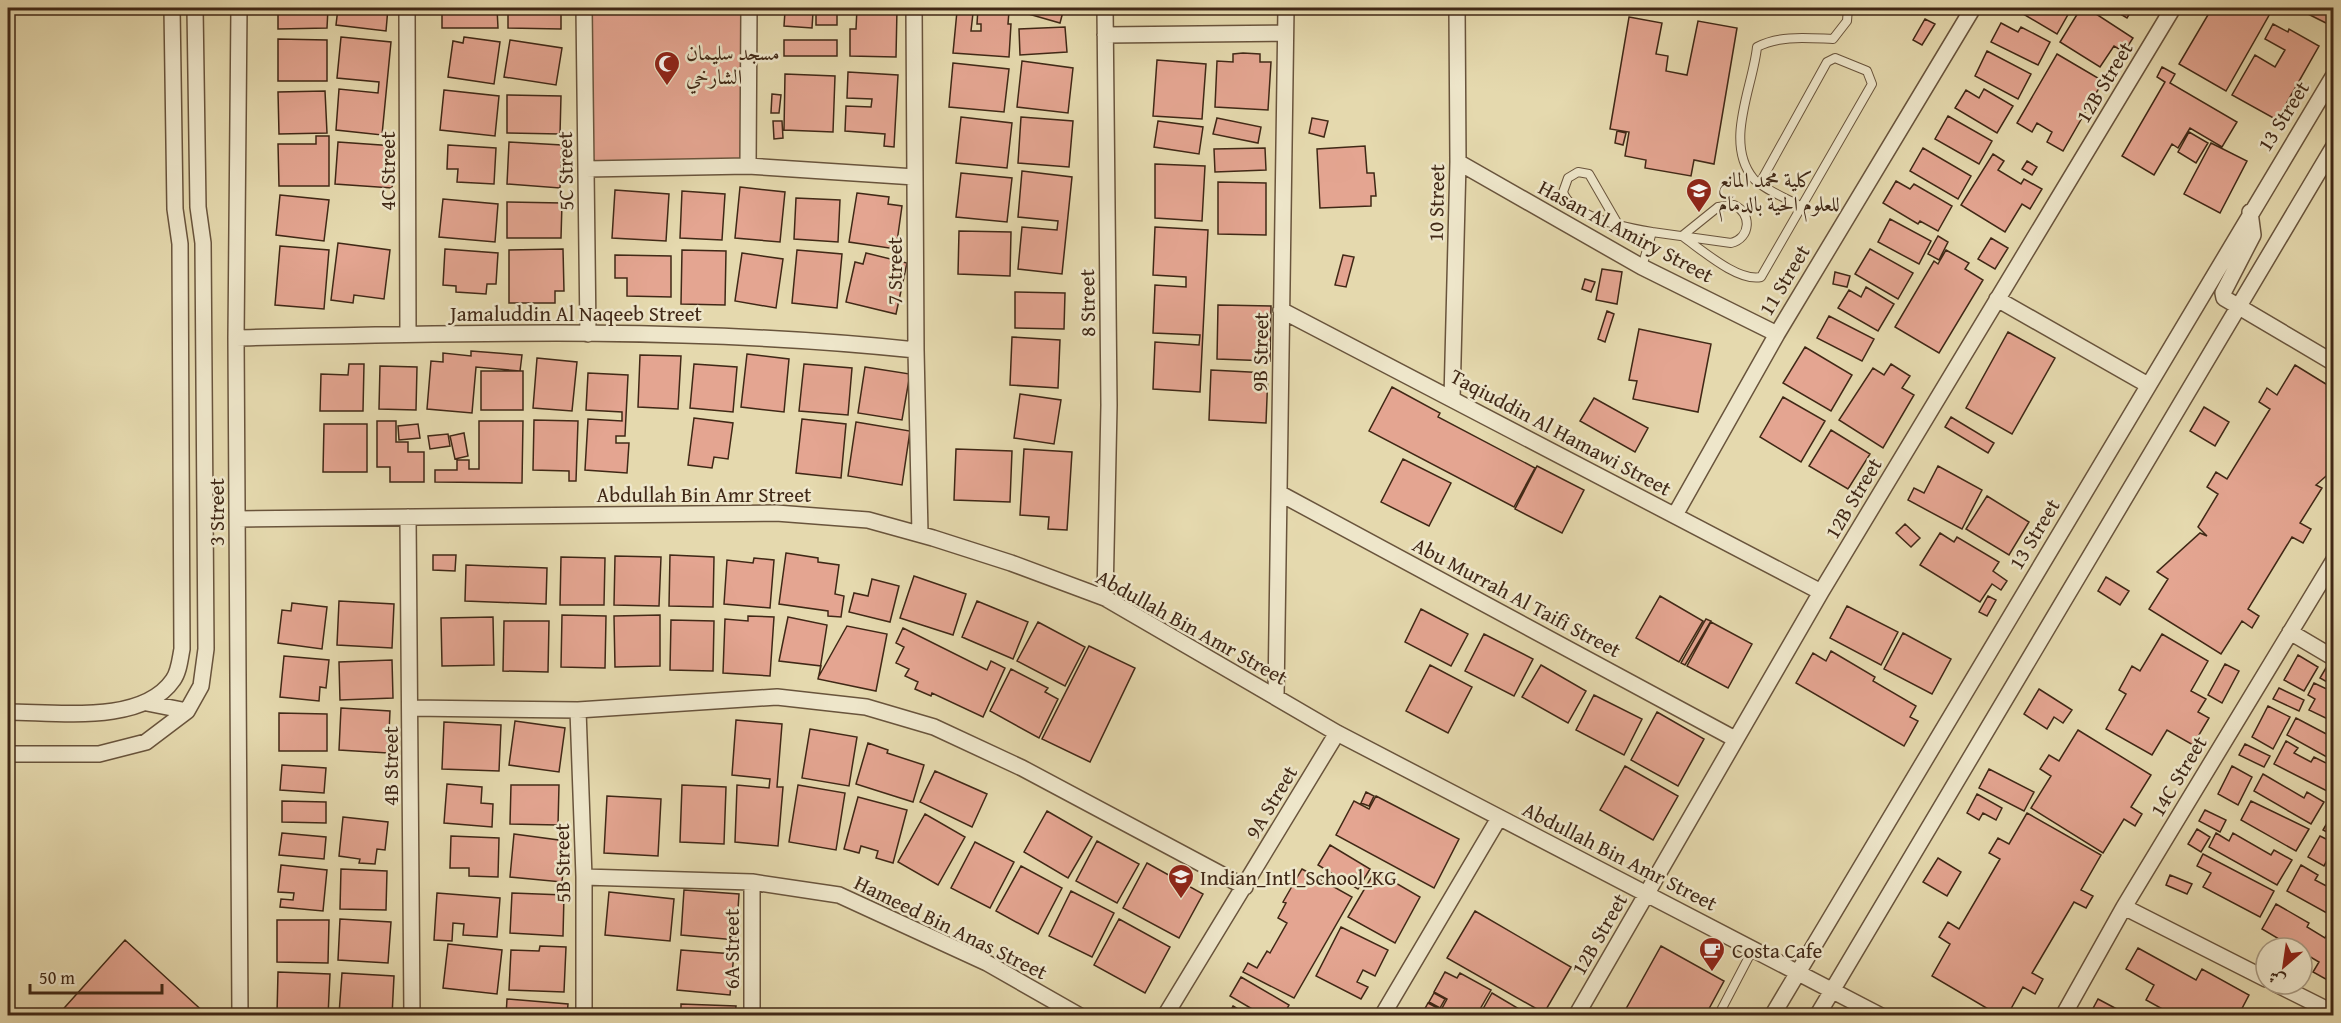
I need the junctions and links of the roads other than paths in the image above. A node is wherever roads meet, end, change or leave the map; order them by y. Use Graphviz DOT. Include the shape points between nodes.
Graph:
graph roads {
  1 [pos="172,8"];
  2 [pos="195,8"];
  3 [pos="239,8"];
  4 [pos="407,8"];
  5 [pos="585,8"];
  6 [pos="749,8"];
  7 [pos="914,8"];
  8 [pos="1105,8"];
  9 [pos="1286,8"];
  10 [pos="1457,8"];
  11 [pos="1848,8"];
  12 [pos="1973,8"];
  13 [pos="2173,8"];
  14 [pos="1285,33"];
  15 [pos="1106,35"];
  16 [pos="2334,75"];
  17 [pos="2334,146"];
  18 [pos="1458,162"];
  19 [pos="748,166"];
  20 [pos="586,169"];
  21 [pos="915,177"];
  22 [pos="1760,183"];
  23 [pos="1802,207"];
  24 [pos="2250,212"];
  25 [pos="1619,226"];
  26 [pos="1652,232"];
  27 [pos="1682,236"];
  28 [pos="1642,267"];
  29 [pos="1997,299"];
  30 [pos="2237,307"];
  31 [pos="1281,309"];
  32 [pos="408,334"];
  33 [pos="588,334"];
  34 [pos="1776,334"];
  35 [pos="236,338"];
  36 [pos="916,350"];
  37 [pos="2334,363"];
  38 [pos="2148,385"];
  39 [pos="1452,399"];
  40 [pos="1279,493"];
  41 [pos="1675,516"];
  42 [pos="408,517"];
  43 [pos="237,519"];
  44 [pos="920,534"];
  45 [pos="2334,560"];
  46 [pos="1821,592"];
  47 [pos="1105,598"];
  48 [pos="2290,632"];
  49 [pos="2334,658"];
  50 [pos="1276,697"];
  51 [pos="147,704"];
  52 [pos="410,708"];
  53 [pos="578,710"];
  54 [pos="187,711"];
  55 [pos="8,712"];
  56 [pos="1337,733"];
  57 [pos="1735,739"];
  58 [pos="8,754"];
  59 [pos="1499,818"];
  60 [pos="584,877"];
  61 [pos="752,882"];
  62 [pos="1245,887"];
  63 [pos="1646,894"];
  64 [pos="2124,907"];
  65 [pos="1753,949"];
  66 [pos="1798,972"];
  67 [pos="2254,973"];
  68 [pos="1832,990"];
  69 [pos="2300,996"];
  70 [pos="2334,1013"];
  71 [pos="240,1016"];
  72 [pos="412,1016"];
  73 [pos="584,1016"];
  74 [pos="752,1016"];
  75 [pos="1080,1016"];
  76 [pos="1165,1016"];
  77 [pos="1382,1016"];
  78 [pos="1576,1016"];
  79 [pos="1718,1016"];
  80 [pos="1772,1016"];
  81 [pos="1817,1016"];
  82 [pos="1881,1016"];
  83 [pos="2063,1016"];
  1 -- 51 [label="street" via="175,209 180,244 182,649 175,677 165,691"];
  2 -- 54 [label="street" via="198,207 203,243 206,649 201,686"];
  3 -- 35 [label="street, 3 Street"];
  4 -- 32 [label="street, 4C Street"];
  5 -- 20 [label="street, 5C Street"];
  6 -- 19 [label="street"];
  7 -- 21 [label="street, 7 Street"];
  8 -- 15 [label="street, 8 Street"];
  9 -- 14 [label="street, 9B Street"];
  10 -- 18 [label="street, 10 Street"];
  11 -- 22 [label="lane" via="1847,21 1833,39 1768,41 1757,47 1740,135 1744,158"];
  12 -- 34 [label="street, 11 Street"];
  13 -- 29 [label="street, 12B Street"];
  14 -- 15 [label="street"];
  14 -- 31 [label="street, 9B Street"];
  15 -- 47 [label="street, 8 Street" via="1109,405"];
  16 -- 24 [label="street, 13 Street"];
  17 -- 30 [label="street"];
  18 -- 28 [label="street, Hasan Al Amiry Street"];
  18 -- 39 [label="street, 10 Street"];
  19 -- 20 [label="street"];
  19 -- 21 [label="street"];
  20 -- 33 [label="street, 5C Street"];
  21 -- 36 [label="street, 7 Street"];
  22 -- 23 [label="lane"];
  22 -- 23 [label="lane" via="1827,62 1835,58 1863,67 1872,84"];
  23 -- 27 [label="lane" via="1761,277 1740,275"];
  24 -- 30 [label="street" via="2253,235 2223,293"];
  24 -- 38 [label="street, 13 Street"];
  25 -- 25 [label="lane" via="1571,204 1563,192 1568,178 1578,172 1589,174"];
  25 -- 26 [label="lane"];
  26 -- 27 [label="lane"];
  26 -- 28 [label="lane"];
  27 -- 27 [label="lane" via="1736,242 1747,227 1747,216 1734,205 1718,207"];
  28 -- 34 [label="street, Hasan Al Amiry Street"];
  29 -- 38 [label="street"];
  29 -- 46 [label="street, 12B Street"];
  30 -- 37 [label="street"];
  30 -- 68 [label="street"];
  31 -- 39 [label="street, Taqiuddin Al Hamawi Street"];
  31 -- 40 [label="street, 9B Street"];
  32 -- 33 [label="street, Jamaluddin Al Naqeeb Street"];
  32 -- 35 [label="street, Jamaluddin Al Naqeeb Street"];
  33 -- 36 [label="street, Jamaluddin Al Naqeeb Street" via="821,340"];
  34 -- 41 [label="street, 11 Street"];
  35 -- 43 [label="street, 3 Street"];
  36 -- 44 [label="street, 7 Street"];
  38 -- 66 [label="street, 13 Street"];
  39 -- 41 [label="street, Taqiuddin Al Hamawi Street"];
  40 -- 50 [label="street, 9B Street"];
  40 -- 57 [label="street, Abu Murrah Al Taifi Street"];
  41 -- 46 [label="street, Taqiuddin Al Hamawi Street"];
  42 -- 43 [label="street, Abdullah Bin Amr Street"];
  42 -- 44 [label="street, Abdullah Bin Amr Street" via="776,513 868,520"];
  42 -- 52 [label="street, 4B Street"];
  43 -- 71 [label="street, 3 Street"];
  44 -- 47 [label="street, Abdullah Bin Amr Street" via="1011,562"];
  45 -- 48 [label="street, 14C Street"];
  46 -- 57 [label="street, 12B Street"];
  47 -- 50 [label="street, Abdullah Bin Amr Street"];
  48 -- 49 [label="street"];
  48 -- 64 [label="street, 14C Street"];
  50 -- 56 [label="street, Abdullah Bin Amr Street"];
  51 -- 54 [label="street"];
  51 -- 55 [label="street" via="102,712"];
  52 -- 53 [label="street"];
  52 -- 72 [label="street, 4B Street"];
  53 -- 60 [label="street, 5B Street"];
  53 -- 62 [label="street" via="777,697 866,707 934,727 1022,768"];
  54 -- 58 [label="street" via="146,742 122,750 99,754"];
  56 -- 59 [label="street, Abdullah Bin Amr Street"];
  56 -- 62 [label="street, 9A Street"];
  57 -- 63 [label="street, 12B Street"];
  59 -- 63 [label="street, Abdullah Bin Amr Street"];
  59 -- 77 [label="street"];
  60 -- 61 [label="street, Hameed Bin Anas Street"];
  60 -- 73 [label="street, 5B Street"];
  61 -- 74 [label="street, 6A Street"];
  61 -- 75 [label="street, Hameed Bin Anas Street" via="839,895 987,963"];
  62 -- 76 [label="street, 9A Street"];
  63 -- 65 [label="street, Abdullah Bin Amr Street"];
  63 -- 78 [label="street, 12B Street"];
  64 -- 67 [label="street"];
  64 -- 83 [label="street, 14C Street"];
  65 -- 66 [label="street, Abdullah Bin Amr Street"];
  65 -- 79 [label="lane"];
  66 -- 68 [label="street, Abdullah Bin Amr Street"];
  66 -- 80 [label="street, 13 Street"];
  68 -- 81 [label="street"];
  68 -- 82 [label="street, Abdullah Bin Amr Street"];
  69 -- 70 [label="street"];
}
